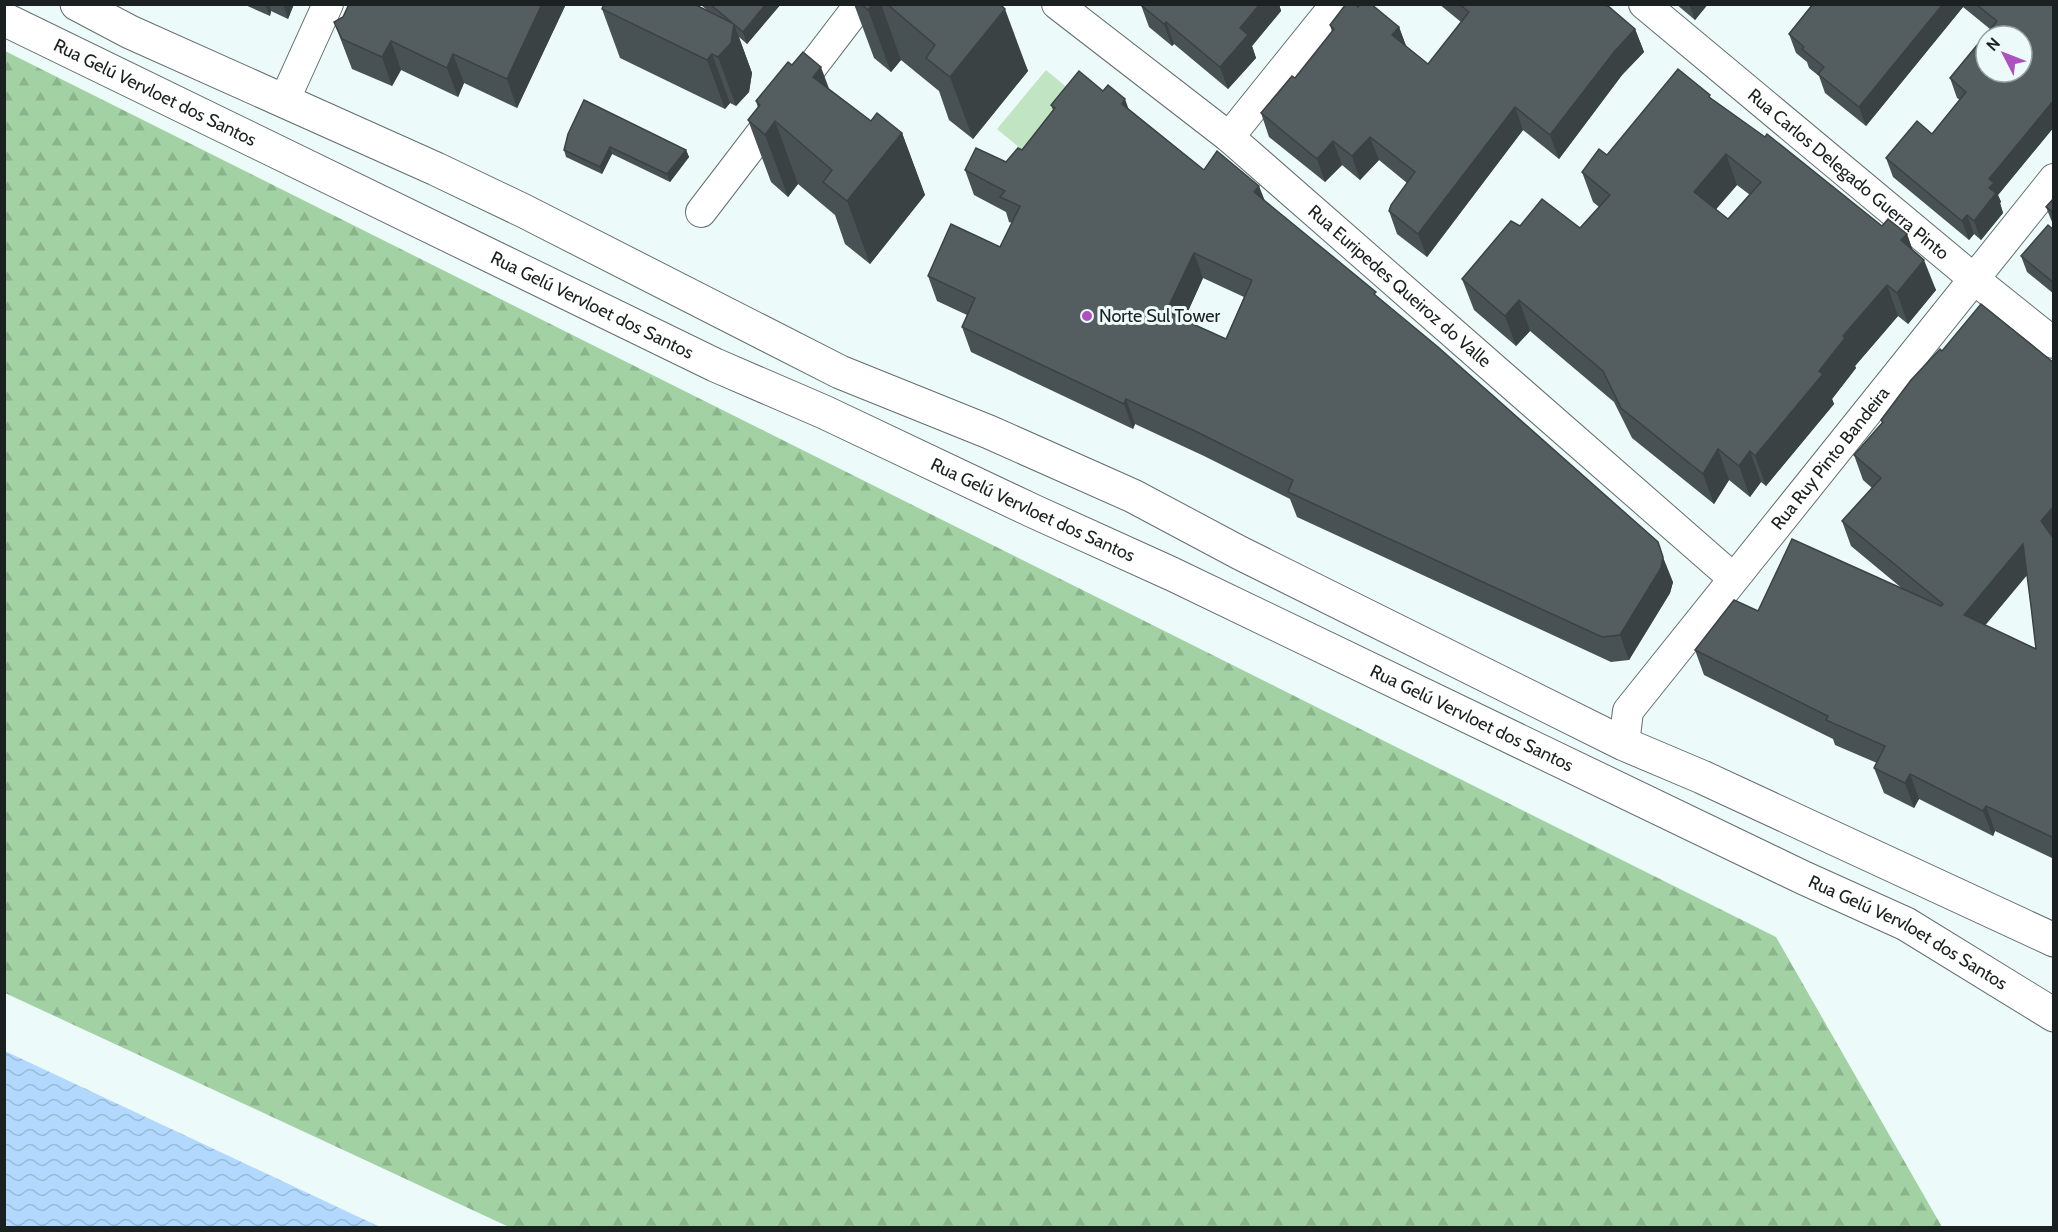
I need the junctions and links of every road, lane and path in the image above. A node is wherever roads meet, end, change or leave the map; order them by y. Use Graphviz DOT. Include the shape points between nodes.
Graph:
graph roads {
  1 [pos="77,4"];
  2 [pos="328,4"];
  3 [pos="860,4"];
  4 [pos="1057,4"];
  5 [pos="1336,4"];
  6 [pos="1644,4"];
  7 [pos="4,19"];
  8 [pos="284,101"];
  9 [pos="1229,137"];
  10 [pos="2054,179"];
  11 [pos="700,212"];
  12 [pos="1974,279"];
  13 [pos="2054,343"];
  14 [pos="1733,578"];
  15 [pos="1624,744"];
  16 [pos="2021,925"];
  17 [pos="2054,940"];
  18 [pos="2054,953"];
  19 [pos="2054,1015"];
  1 -- 8 [label="main road"];
  2 -- 8 [label="street"];
  3 -- 11 [label="street"];
  4 -- 9 [label="street, Rua Euripedes Queiroz do Valle"];
  5 -- 9 [label="street"];
  6 -- 12 [label="street, Rua Carlos Delegado Guerra Pinto"];
  7 -- 19 [label="main road, Rua Gelú Vervloet dos Santos" via="715,365 1183,579 1906,924"];
  8 -- 15 [label="main road" via="524,211 840,372 1133,496"];
  9 -- 14 [label="street, Rua Euripedes Queiroz do Valle"];
  10 -- 12 [label="street, Rua Ruy Pinto Bandeira"];
  12 -- 13 [label="street, Rua Carlos Delegado Guerra Pinto"];
  12 -- 14 [label="street, Rua Ruy Pinto Bandeira"];
  14 -- 15 [label="street, Rua Ruy Pinto Bandeira" via="1628,711"];
  15 -- 16 [label="main road"];
  16 -- 17 [label="main road"];
  16 -- 18 [label="main road"];
}
